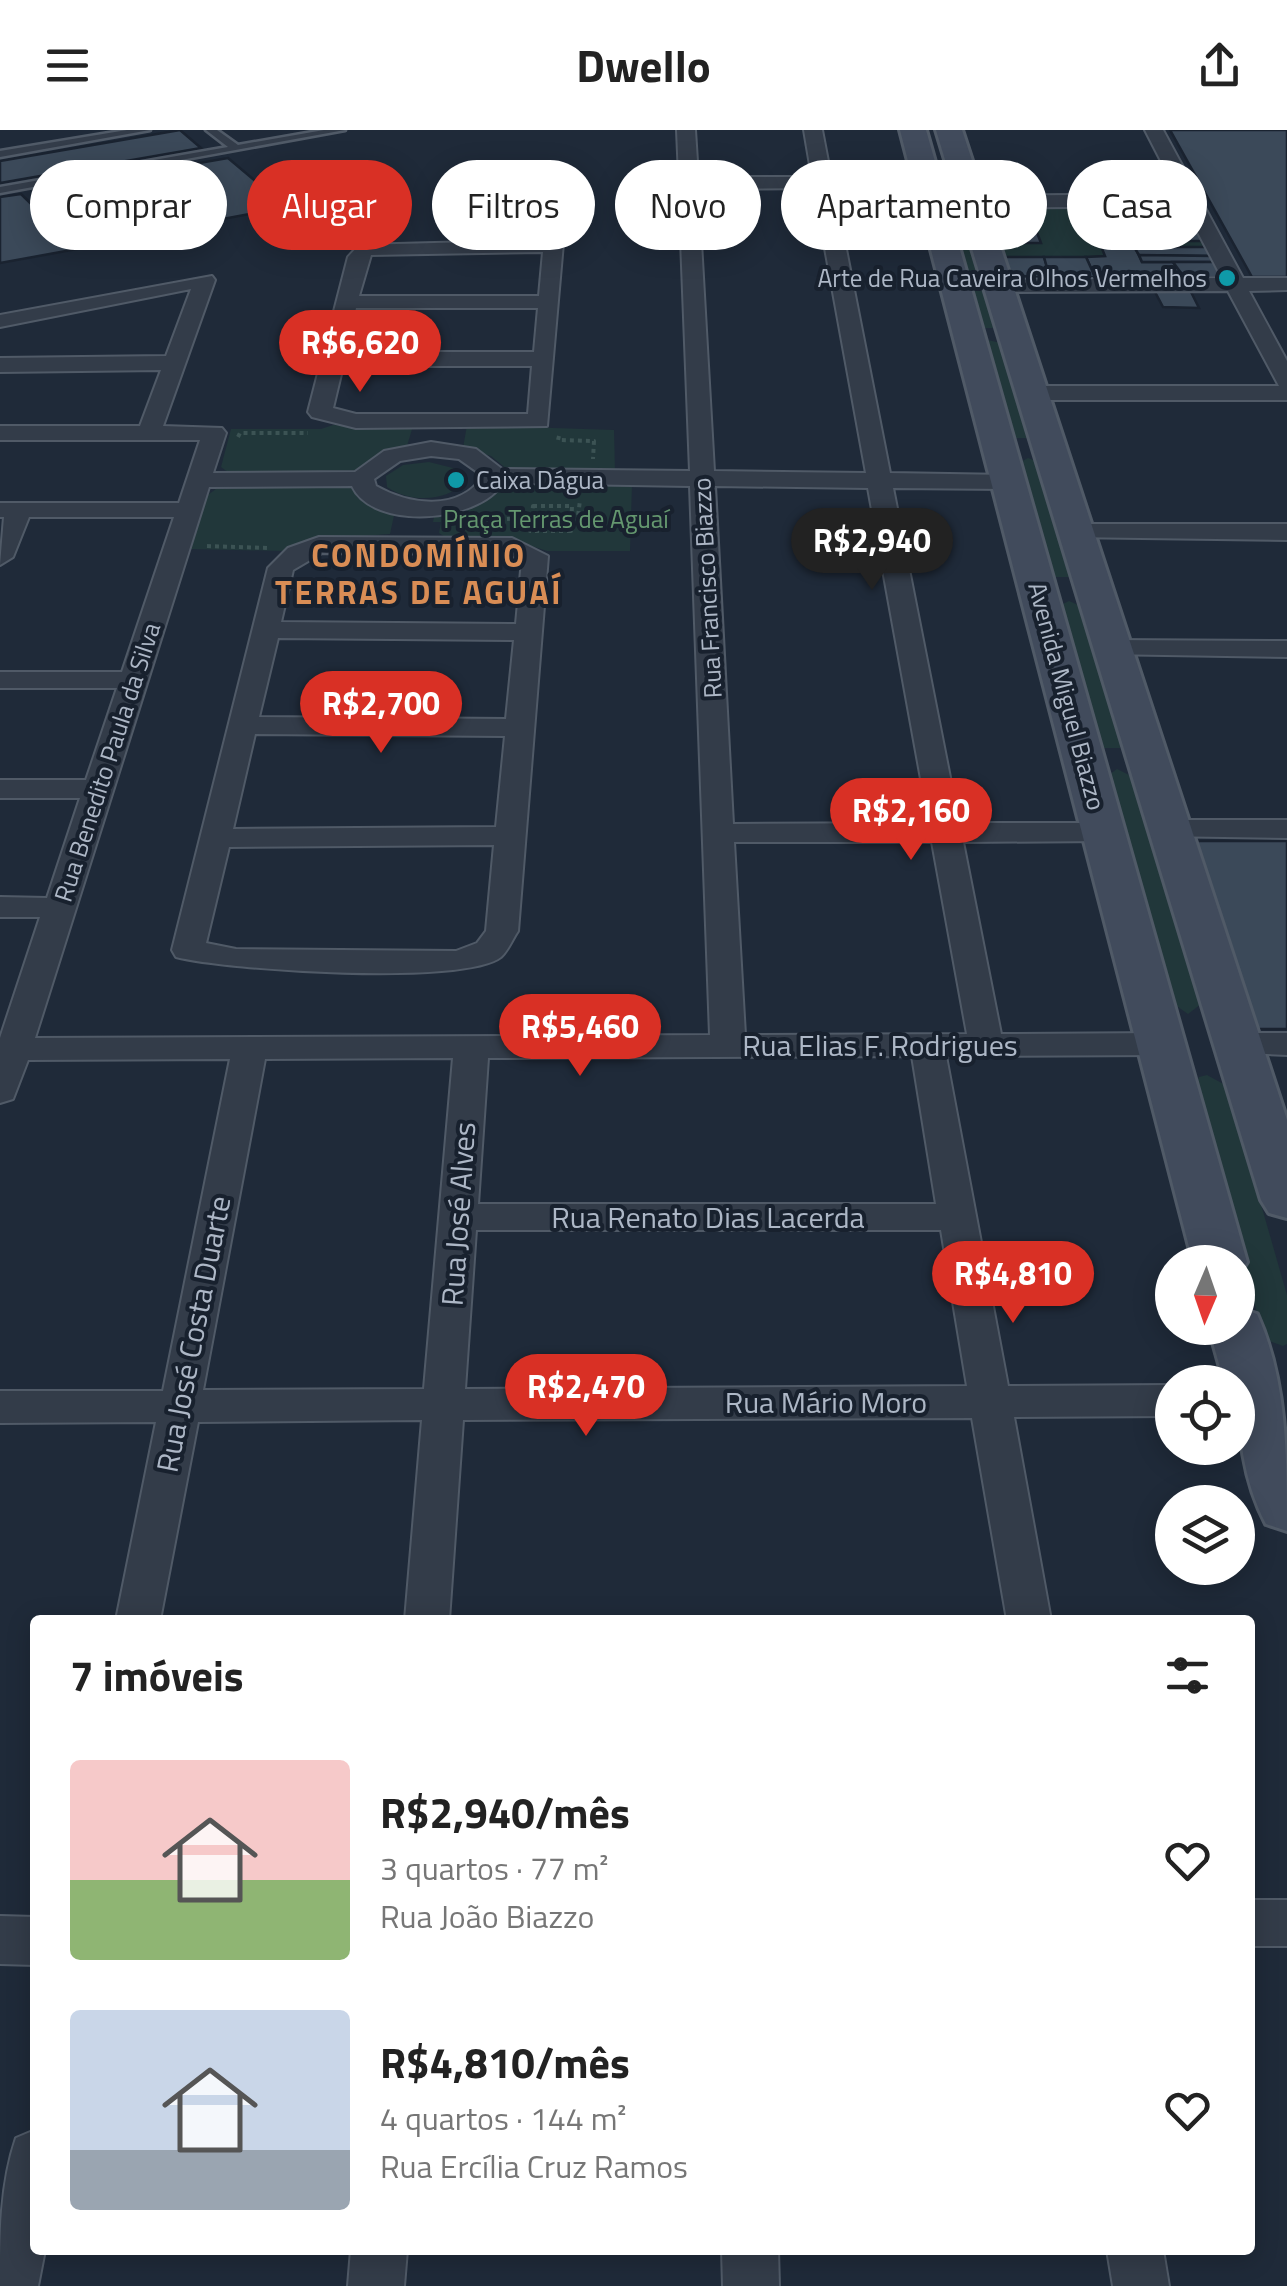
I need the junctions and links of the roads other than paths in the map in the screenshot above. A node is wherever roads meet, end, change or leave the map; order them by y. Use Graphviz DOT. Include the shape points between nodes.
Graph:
graph roads {
  1 [pos="144,130"];
  2 [pos="211,130"];
  3 [pos="340,130"];
  4 [pos="686,130"];
  5 [pos="813,130"];
  6 [pos="1154,130"];
  7 [pos="237,149"];
  8 [pos="933,150"];
  9 [pos="0,154"];
  10 [pos="687,160"];
  11 [pos="819,160"];
  12 [pos="899,160"];
  13 [pos="1170,160"];
  14 [pos="0,190"];
  15 [pos="1207,230"];
  16 [pos="432,248"];
  17 [pos="553,250"];
  18 [pos="691,250"];
  19 [pos="836,250"];
  20 [pos="945,250"];
  21 [pos="987,250"];
  22 [pos="1236,284"];
  23 [pos="1287,284"];
  24 [pos="998,286"];
  25 [pos="347,302"];
  26 [pos="548,302"];
  27 [pos="0,321"];
  28 [pos="544,359"];
  29 [pos="333,360"];
  30 [pos="175,363"];
  31 [pos="0,366"];
  32 [pos="1287,382"];
  33 [pos="1287,393"];
  34 [pos="1032,394"];
  35 [pos="433,421"];
  36 [pos="0,433"];
  37 [pos="150,433"];
  38 [pos="431,449"];
  39 [pos="1050,450"];
  40 [pos="1004,466"];
  41 [pos="495,476"];
  42 [pos="362,478"];
  43 [pos="702,478"];
  44 [pos="200,480"];
  45 [pos="879,480"];
  46 [pos="426,509"];
  47 [pos="10,510"];
  48 [pos="199,520"];
  49 [pos="1076,532"];
  50 [pos="1287,532"];
  51 [pos="421,546"];
  52 [pos="0,557"];
  53 [pos="1037,585"];
  54 [pos="1092,585"];
  55 [pos="266,630"];
  56 [pos="529,632"];
  57 [pos="1113,648"];
  58 [pos="1287,649"];
  59 [pos="0,680"];
  60 [pos="134,680"];
  61 [pos="243,725"];
  62 [pos="520,728"];
  63 [pos="0,789"];
  64 [pos="98,789"];
  65 [pos="1170,829"];
  66 [pos="1287,829"];
  67 [pos="1105,832"];
  68 [pos="718,833"];
  69 [pos="946,833"];
  70 [pos="510,836"];
  71 [pos="215,838"];
  72 [pos="0,907"];
  73 [pos="60,908"];
  74 [pos="1160,1042"];
  75 [pos="1250,1043"];
  76 [pos="928,1045"];
  77 [pos="986,1045"];
  78 [pos="728,1046"];
  79 [pos="471,1047"];
  80 [pos="7,1048"];
  81 [pos="250,1048"];
  82 [pos="0,1091"];
  83 [pos="1287,1200"];
  84 [pos="458,1217"];
  85 [pos="958,1217"];
  86 [pos="1215,1245"];
  87 [pos="1260,1391"];
  88 [pos="1155,1401"];
  89 [pos="991,1402"];
  90 [pos="444,1404"];
  91 [pos="178,1406"];
  92 [pos="0,1407"];
  93 [pos="1287,1507"];
  94 [pos="139,1615"];
  95 [pos="427,1615"];
  96 [pos="1028,1615"];
  97 [pos="1255,1923"];
  98 [pos="1287,1923"];
  99 [pos="0,1940"];
  100 [pos="30,1940"];
  101 [pos="30,2183"];
  102 [pos="378,2255"];
  103 [pos="750,2255"];
  104 [pos="1136,2255"];
  105 [pos="10,2286"];
  106 [pos="376,2286"];
  107 [pos="751,2286"];
  108 [pos="1141,2286"];
  1 -- 9 [label="lane"];
  2 -- 7 [label="lane"];
  3 -- 7 [label="lane"];
  4 -- 10 [label="street, Rua Francisco Biazzo"];
  5 -- 11 [label="street"];
  6 -- 13 [label="street"];
  7 -- 14 [label="lane"];
  8 -- 12 [label="street"];
  15 -- 22 [label="street"];
  16 -- 25 [label="street" via="366,249"];
  17 -- 26 [label="street"];
  18 -- 43 [label="street, Rua Francisco Biazzo"];
  19 -- 45 [label="street"];
  20 -- 40 [label="street, Avenida Miguel Biazzo"];
  21 -- 24 [label="street, Avenida Miguel Biazzo"];
  22 -- 23 [label="street"];
  22 -- 24 [label="street"];
  22 -- 32 [label="street"];
  24 -- 34 [label="street, Avenida Miguel Biazzo"];
  25 -- 26 [label="street"];
  25 -- 29 [label="street"];
  26 -- 28 [label="street"];
  27 -- 30 [label="street" via="205,280"];
  28 -- 29 [label="street"];
  28 -- 35 [label="street" via="539,421"];
  29 -- 35 [label="street" via="320,412 356,421"];
  30 -- 31 [label="street"];
  30 -- 37 [label="street"];
  33 -- 34 [label="street"];
  34 -- 39 [label="street, Avenida Miguel Biazzo"];
  35 -- 38 [label="street"];
  36 -- 37 [label="street"];
  37 -- 44 [label="street, Rua Benedito Paula da Silva" via="224,442"];
  38 -- 41 [label="street" via="476,457"];
  38 -- 42 [label="street" via="385,458"];
  39 -- 40 [label="street"];
  39 -- 49 [label="street, Avenida Miguel Biazzo"];
  40 -- 45 [label="street"];
  40 -- 53 [label="street, Avenida Miguel Biazzo"];
  41 -- 43 [label="street"];
  41 -- 46 [label="street" via="475,499"];
  42 -- 44 [label="street"];
  42 -- 46 [label="street" via="378,500"];
  43 -- 45 [label="street"];
  43 -- 68 [label="street, Rua Francisco Biazzo"];
  44 -- 48 [label="street, Rua Benedito Paula da Silva"];
  45 -- 69 [label="street"];
  46 -- 51 [label="street"];
  47 -- 48 [label="street"];
  47 -- 52 [label="street"];
  48 -- 60 [label="street, Rua Benedito Paula da Silva"];
  49 -- 50 [label="street"];
  49 -- 54 [label="street, Avenida Miguel Biazzo"];
  51 -- 55 [label="street" via="319,545 296,553 282,568"];
  51 -- 56 [label="street" via="512,546 536,556"];
  53 -- 54 [label="street"];
  53 -- 67 [label="street, Avenida Miguel Biazzo"];
  54 -- 57 [label="street, Avenida Miguel Biazzo"];
  55 -- 56 [label="street"];
  55 -- 61 [label="street"];
  56 -- 62 [label="street"];
  57 -- 58 [label="street"];
  57 -- 65 [label="street, Avenida Miguel Biazzo"];
  59 -- 60 [label="street"];
  60 -- 64 [label="street, Rua Benedito Paula da Silva"];
  61 -- 62 [label="street"];
  61 -- 71 [label="street"];
  62 -- 70 [label="street"];
  63 -- 64 [label="street"];
  64 -- 73 [label="street, Rua Benedito Paula da Silva"];
  65 -- 66 [label="street"];
  65 -- 75 [label="street, Avenida Miguel Biazzo"];
  67 -- 69 [label="street"];
  67 -- 74 [label="street, Avenida Miguel Biazzo"];
  68 -- 69 [label="street"];
  68 -- 78 [label="street, Rua Francisco Biazzo"];
  69 -- 77 [label="street"];
  70 -- 71 [label="street"];
  70 -- 71 [label="street" via="502,931 490,950 459,961 236,958 188,950"];
  72 -- 73 [label="street"];
  73 -- 80 [label="street, Rua Benedito Paula da Silva"];
  74 -- 75 [label="street"];
  74 -- 77 [label="street, Rua Elias F. Rodrigues"];
  74 -- 86 [label="street, Avenida Miguel Biazzo"];
  75 -- 83 [label="street, Avenida Miguel Biazzo"];
  76 -- 77 [label="street, Rua Elias F. Rodrigues"];
  76 -- 78 [label="street, Rua Elias F. Rodrigues"];
  76 -- 85 [label="street"];
  78 -- 79 [label="street, Rua Elias F. Rodrigues"];
  79 -- 81 [label="street, Rua Elias F. Rodrigues"];
  79 -- 84 [label="street, Rua José Alves"];
  80 -- 81 [label="street, Rua Elias F. Rodrigues"];
  80 -- 82 [label="street, Rua Benedito Paula da Silva"];
  81 -- 91 [label="street, Rua José Costa Duarte"];
  84 -- 85 [label="street, Rua Renato Dias Lacerda"];
  84 -- 90 [label="street, Rua José Alves"];
  85 -- 89 [label="street"];
  87 -- 93 [label="street"];
  88 -- 89 [label="street, Rua Mário Moro"];
  89 -- 90 [label="street, Rua Mário Moro"];
  89 -- 96 [label="street"];
  90 -- 91 [label="street, Rua Mário Moro"];
  90 -- 95 [label="street, Rua José Alves"];
  91 -- 92 [label="street, Rua Mário Moro"];
  91 -- 94 [label="street, Rua José Costa Duarte"];
  97 -- 98 [label="street"];
  99 -- 100 [label="street"];
  101 -- 105 [label="street"];
  102 -- 106 [label="street"];
  103 -- 107 [label="street"];
  104 -- 108 [label="street"];
}
